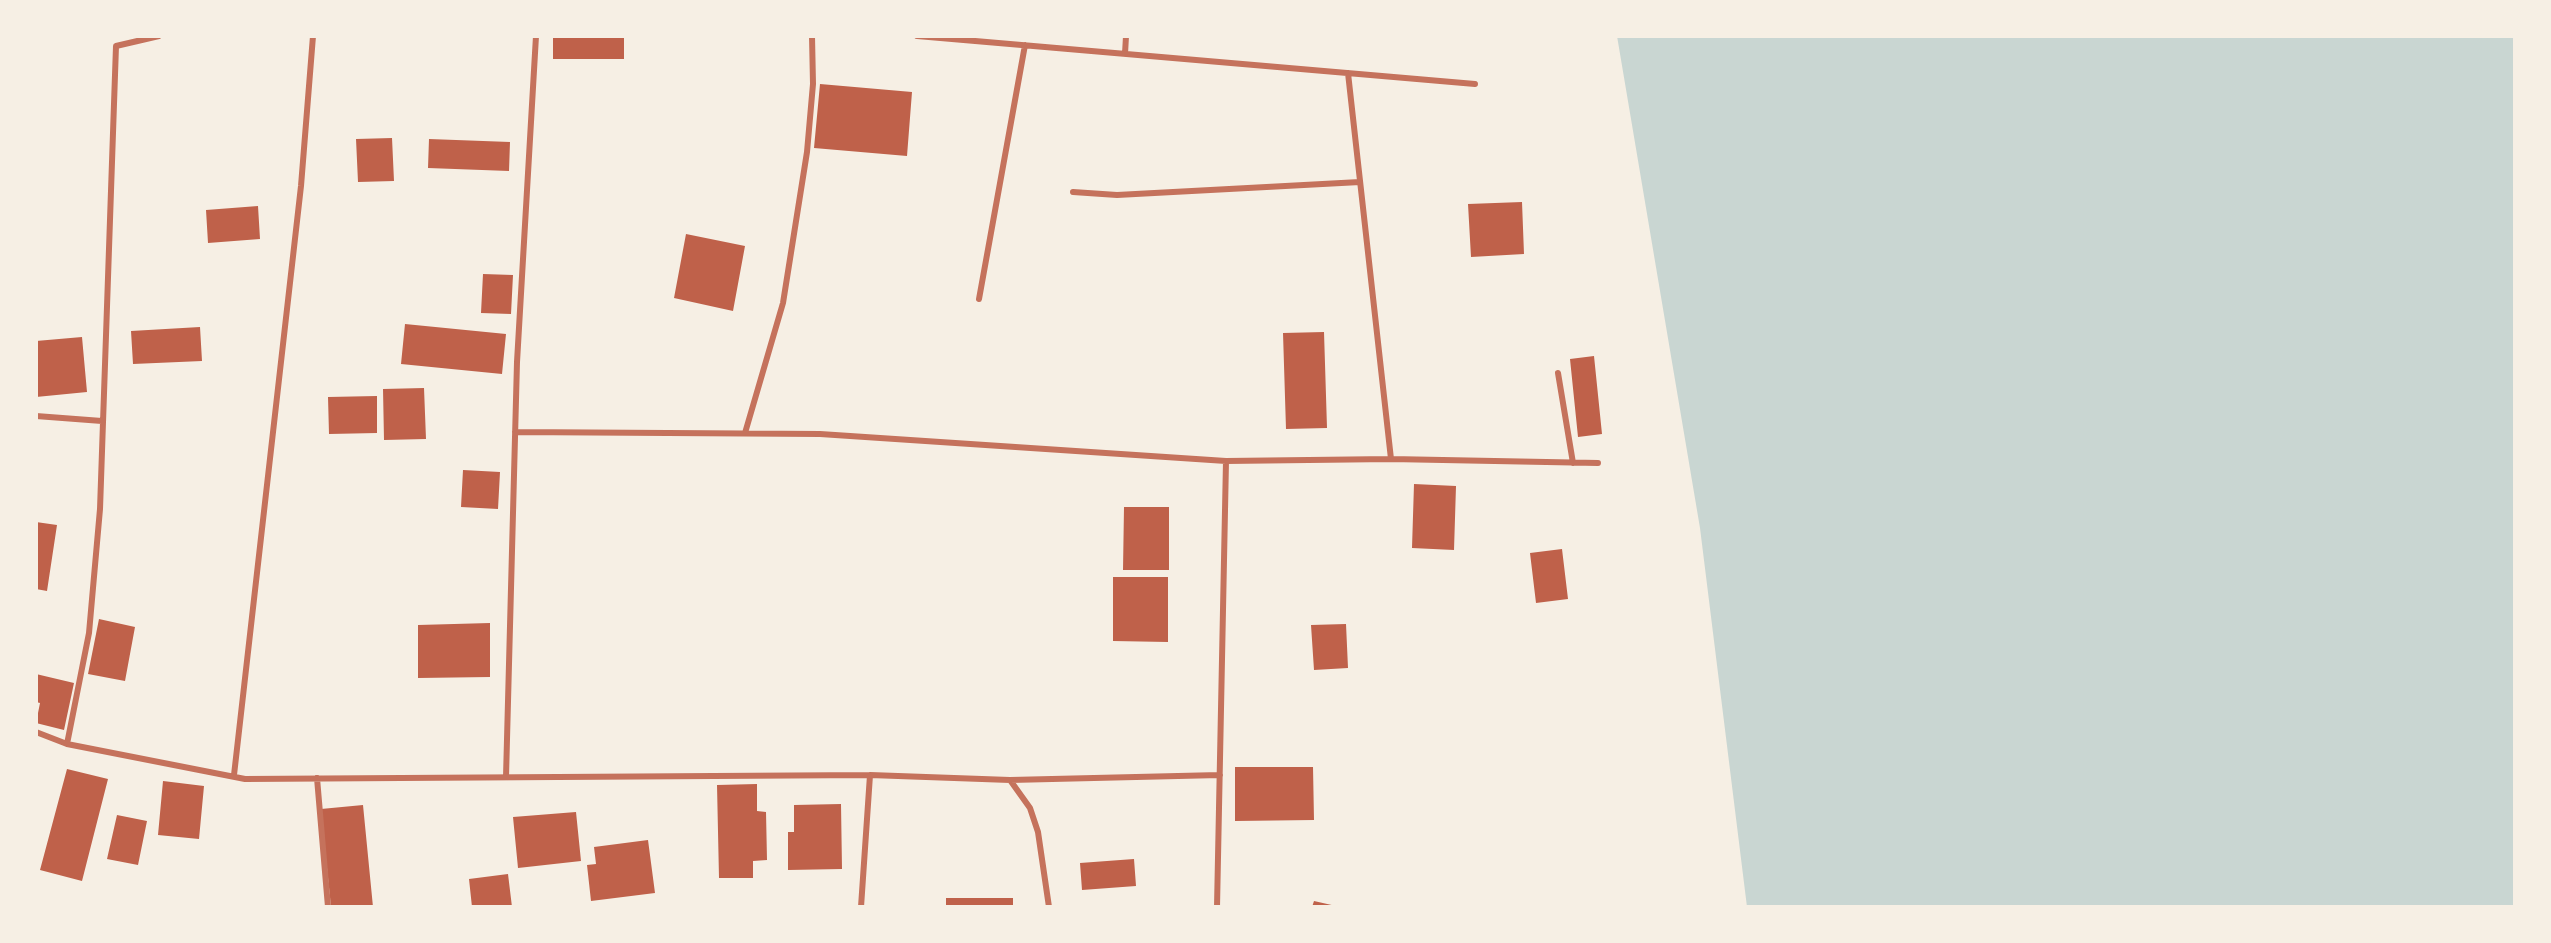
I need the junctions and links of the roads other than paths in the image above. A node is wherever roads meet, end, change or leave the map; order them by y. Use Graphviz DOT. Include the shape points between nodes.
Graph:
graph roads {
  1 [pos="159,36"];
  2 [pos="313,36"];
  3 [pos="536,36"];
  4 [pos="812,36"];
  5 [pos="917,36"];
  6 [pos="1126,36"];
  7 [pos="1025,45"];
  8 [pos="1125,54"];
  9 [pos="1348,73"];
  10 [pos="1474,84"];
  11 [pos="1360,182"];
  12 [pos="1073,192"];
  13 [pos="979,299"];
  14 [pos="1558,373"];
  15 [pos="36,416"];
  16 [pos="102,421"];
  17 [pos="515,432"];
  18 [pos="745,433"];
  19 [pos="1391,459"];
  20 [pos="1226,461"];
  21 [pos="1573,462"];
  22 [pos="1598,463"];
  23 [pos="36,732"];
  24 [pos="67,744"];
  25 [pos="234,775"];
  26 [pos="870,776"];
  27 [pos="1220,776"];
  28 [pos="506,777"];
  29 [pos="317,778"];
  30 [pos="1010,780"];
  31 [pos="328,907"];
  32 [pos="861,907"];
  33 [pos="1048,907"];
  34 [pos="1217,907"];
  1 -- 16 [label="street" via="116,46"];
  2 -- 25 [label="street" via="302,186"];
  3 -- 17 [label="street"];
  4 -- 18 [label="street" via="813,84 807,152 783,303"];
  5 -- 7 [label="street"];
  6 -- 8 [label="street"];
  7 -- 8 [label="street"];
  7 -- 13 [label="street"];
  8 -- 9 [label="street"];
  9 -- 10 [label="street"];
  9 -- 11 [label="street"];
  11 -- 12 [label="street" via="1118,195"];
  11 -- 19 [label="street"];
  14 -- 21 [label="street"];
  15 -- 16 [label="street"];
  16 -- 24 [label="street" via="100,509 89,633"];
  17 -- 18 [label="street"];
  17 -- 28 [label="street"];
  18 -- 20 [label="street" via="820,434"];
  19 -- 20 [label="street"];
  19 -- 21 [label="street"];
  20 -- 27 [label="street"];
  21 -- 22 [label="street"];
  23 -- 24 [label="street"];
  24 -- 25 [label="street"];
  25 -- 29 [label="street" via="246,779"];
  26 -- 28 [label="street"];
  26 -- 30 [label="street"];
  26 -- 32 [label="street"];
  27 -- 30 [label="street"];
  27 -- 34 [label="street"];
  28 -- 29 [label="street"];
  29 -- 31 [label="street"];
  30 -- 33 [label="street" via="1030,808 1038,832"];
}
